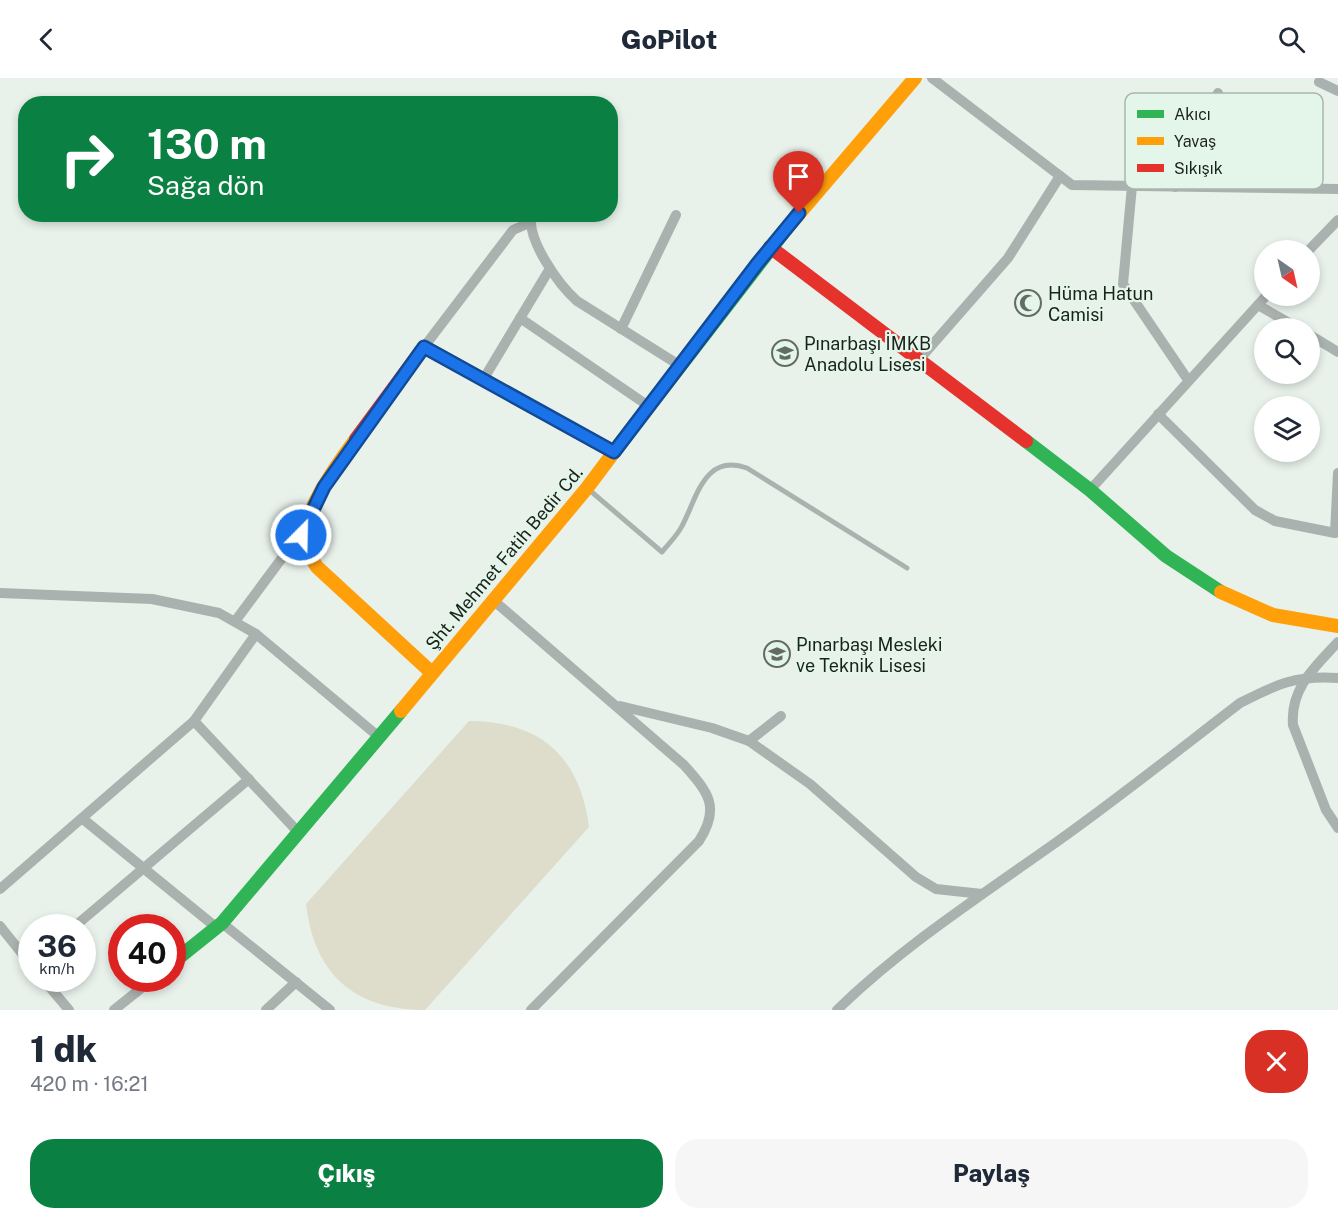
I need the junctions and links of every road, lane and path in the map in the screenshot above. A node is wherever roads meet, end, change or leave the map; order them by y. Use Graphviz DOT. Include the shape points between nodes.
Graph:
graph roads {
  1 [pos="915,78"];
  2 [pos="932,78"];
  3 [pos="1319,82"];
  4 [pos="1338,91"];
  5 [pos="1060,176"];
  6 [pos="1125,186"];
  7 [pos="1132,189"];
  8 [pos="1323,189"];
  9 [pos="1338,189"];
  10 [pos="676,215"];
  11 [pos="1338,220"];
  12 [pos="525,222"];
  13 [pos="531,222"];
  14 [pos="1319,240"];
  15 [pos="770,247"];
  16 [pos="549,270"];
  17 [pos="1256,306"];
  18 [pos="1261,306"];
  19 [pos="520,318"];
  20 [pos="1281,318"];
  21 [pos="621,329"];
  22 [pos="1320,341"];
  23 [pos="424,347"];
  24 [pos="1338,352"];
  25 [pos="918,362"];
  26 [pos="679,365"];
  27 [pos="483,380"];
  28 [pos="1188,380"];
  29 [pos="647,405"];
  30 [pos="1158,414"];
  31 [pos="614,452"];
  32 [pos="1338,473"];
  33 [pos="586,488"];
  34 [pos="1090,490"];
  35 [pos="1337,533"];
  36 [pos="300,540"];
  37 [pos="907,568"];
  38 [pos="0,593"];
  39 [pos="493,600"];
  40 [pos="236,620"];
  41 [pos="1338,626"];
  42 [pos="256,634"];
  43 [pos="1338,642"];
  44 [pos="432,673"];
  45 [pos="1307,676"];
  46 [pos="1338,678"];
  47 [pos="617,705"];
  48 [pos="781,716"];
  49 [pos="194,721"];
  50 [pos="379,737"];
  51 [pos="749,741"];
  52 [pos="249,778"];
  53 [pos="83,819"];
  54 [pos="1338,828"];
  55 [pos="299,833"];
  56 [pos="143,868"];
  57 [pos="0,889"];
  58 [pos="983,894"];
  59 [pos="89,914"];
  60 [pos="0,926"];
  61 [pos="219,926"];
  62 [pos="18,948"];
  63 [pos="186,952"];
  64 [pos="296,982"];
  65 [pos="54,992"];
  66 [pos="136,992"];
  67 [pos="69,1010"];
  68 [pos="114,1010"];
  69 [pos="266,1010"];
  70 [pos="330,1010"];
  71 [pos="531,1010"];
  72 [pos="837,1010"];
  1 -- 15 [label="street, Şht. Mehmet Fatih Bedir Cd."];
  2 -- 5 [label="street"];
  3 -- 4 [label="street"];
  5 -- 6 [label="street" via="1072,185"];
  5 -- 25 [label="street" via="1008,258"];
  7 -- 28 [label="street" via="1123,284"];
  8 -- 9 [label="street"];
  10 -- 21 [label="street"];
  11 -- 14 [label="street"];
  12 -- 23 [label="street" via="513,230"];
  13 -- 16 [label="street"];
  15 -- 25 [label="street"];
  15 -- 26 [label="street, Şht. Mehmet Fatih Bedir Cd."];
  16 -- 19 [label="street"];
  16 -- 21 [label="street" via="577,301"];
  17 -- 28 [label="street"];
  18 -- 20 [label="street"];
  19 -- 27 [label="street"];
  19 -- 29 [label="street"];
  21 -- 26 [label="street"];
  22 -- 24 [label="street"];
  23 -- 27 [label="street"];
  23 -- 36 [label="street" via="324,487"];
  25 -- 34 [label="street"];
  26 -- 29 [label="street, Şht. Mehmet Fatih Bedir Cd."];
  27 -- 31 [label="street"];
  28 -- 30 [label="street"];
  29 -- 31 [label="street, Şht. Mehmet Fatih Bedir Cd."];
  30 -- 34 [label="street"];
  30 -- 35 [label="street" via="1255,510 1275,521"];
  31 -- 33 [label="street, Şht. Mehmet Fatih Bedir Cd."];
  32 -- 35 [label="street"];
  33 -- 37 [label="lane" via="662,552 683,525 706,479 723,465 737,465"];
  33 -- 39 [label="street, Şht. Mehmet Fatih Bedir Cd."];
  34 -- 41 [label="street" via="1139,536 1229,595 1284,617"];
  36 -- 40 [label="street"];
  36 -- 44 [label="street" via="317,567"];
  38 -- 40 [label="street" via="152,599 201,608"];
  39 -- 44 [label="street, Şht. Mehmet Fatih Bedir Cd."];
  39 -- 47 [label="street"];
  40 -- 42 [label="street"];
  42 -- 49 [label="street"];
  42 -- 50 [label="street"];
  43 -- 45 [label="street"];
  44 -- 50 [label="street, Şht. Mehmet Fatih Bedir Cd."];
  45 -- 46 [label="street"];
  45 -- 54 [label="street" via="1294,699 1293,725 1326,810"];
  45 -- 58 [label="street" via="1270,687 1240,703"];
  47 -- 51 [label="street"];
  47 -- 71 [label="street" via="699,782 711,808 710,825 699,841"];
  48 -- 51 [label="street"];
  49 -- 52 [label="street"];
  49 -- 53 [label="street"];
  50 -- 55 [label="street, Şht. Mehmet Fatih Bedir Cd."];
  51 -- 58 [label="street" via="810,784 916,877 936,889"];
  52 -- 55 [label="street"];
  52 -- 56 [label="street"];
  53 -- 56 [label="street"];
  53 -- 57 [label="street"];
  55 -- 61 [label="street, Şht. Mehmet Fatih Bedir Cd."];
  56 -- 59 [label="street"];
  56 -- 61 [label="street"];
  58 -- 72 [label="street" via="874,974"];
  60 -- 62 [label="street"];
  61 -- 63 [label="street, Şht. Mehmet Fatih Bedir Cd."];
  61 -- 64 [label="street"];
  64 -- 69 [label="street"];
  64 -- 70 [label="street"];
  65 -- 67 [label="street"];
  66 -- 68 [label="street"];
}
